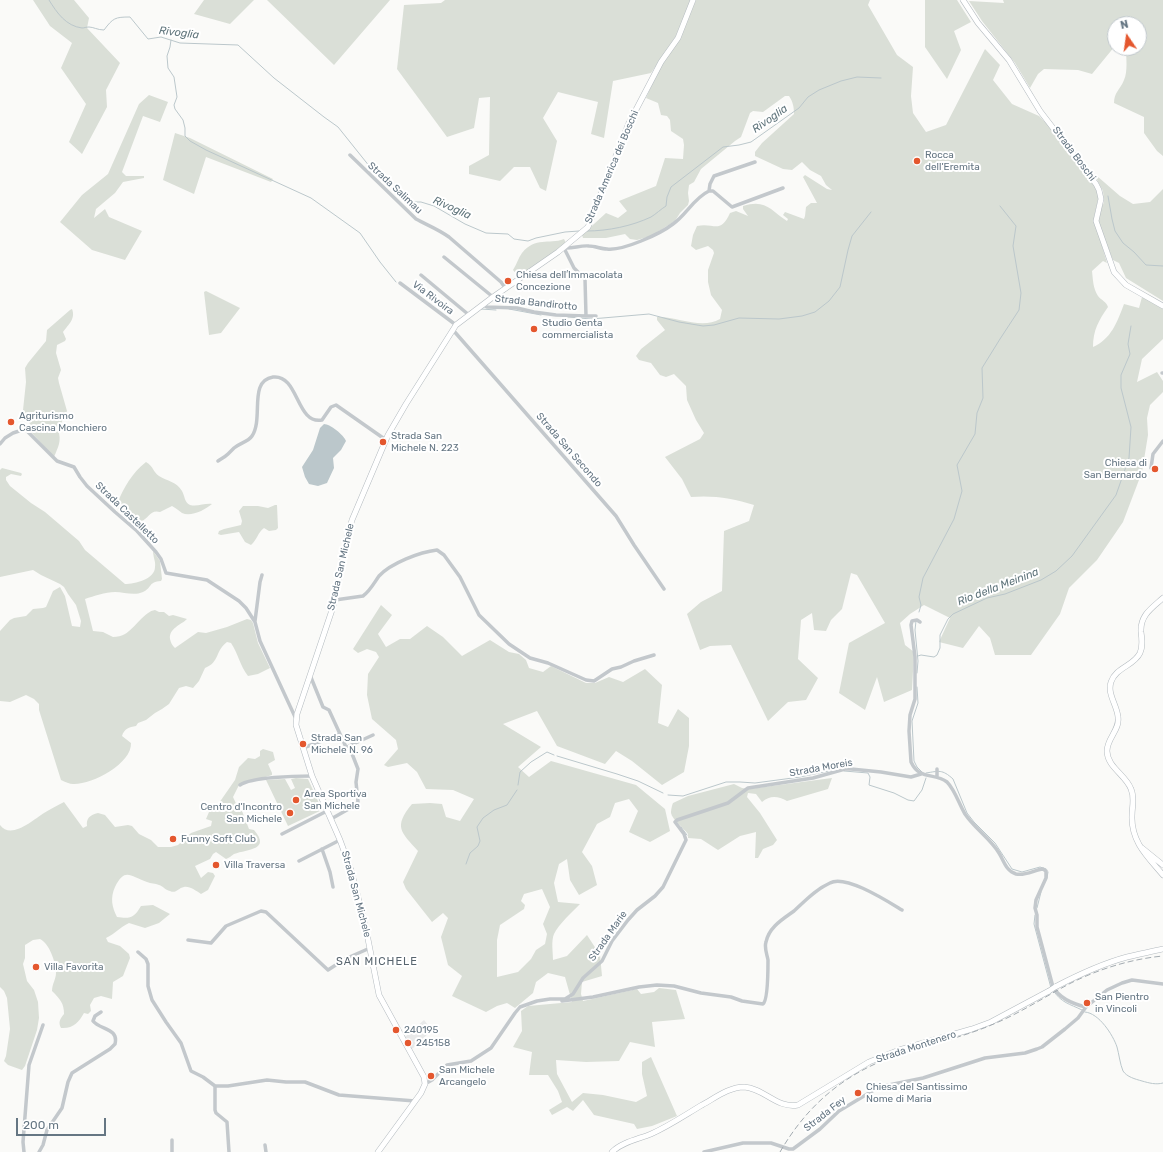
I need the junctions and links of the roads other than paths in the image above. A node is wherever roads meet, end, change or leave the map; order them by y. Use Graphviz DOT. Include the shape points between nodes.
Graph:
graph roads {
  1 [pos="693,0"];
  2 [pos="963,0"];
  3 [pos="350,155"];
  4 [pos="755,162"];
  5 [pos="783,188"];
  6 [pos="709,191"];
  7 [pos="564,248"];
  8 [pos="444,257"];
  9 [pos="421,275"];
  10 [pos="400,283"];
  11 [pos="506,289"];
  12 [pos="493,297"];
  13 [pos="483,305"];
  14 [pos="1163,306"];
  15 [pos="469,315"];
  16 [pos="586,316"];
  17 [pos="596,316"];
  18 [pos="454,327"];
  19 [pos="386,440"];
  20 [pos="1163,441"];
  21 [pos="0,444"];
  22 [pos="218,461"];
  23 [pos="1151,468"];
  24 [pos="262,575"];
  25 [pos="664,589"];
  26 [pos="1163,598"];
  27 [pos="335,600"];
  28 [pos="255,622"];
  29 [pos="920,622"];
  30 [pos="654,655"];
  31 [pos="310,675"];
  32 [pos="296,719"];
  33 [pos="340,734"];
  34 [pos="373,735"];
  35 [pos="346,747"];
  36 [pos="303,748"];
  37 [pos="921,774"];
  38 [pos="312,776"];
  39 [pos="770,784"];
  40 [pos="240,785"];
  41 [pos="327,811"];
  42 [pos="331,819"];
  43 [pos="282,834"];
  44 [pos="340,840"];
  45 [pos="1139,847"];
  46 [pos="322,849"];
  47 [pos="299,861"];
  48 [pos="1163,865"];
  49 [pos="1163,876"];
  50 [pos="333,887"];
  51 [pos="902,910"];
  52 [pos="188,940"];
  53 [pos="370,948"];
  54 [pos="1163,949"];
  55 [pos="138,952"];
  56 [pos="1163,984"];
  57 [pos="553,999"];
  58 [pos="1085,1010"];
  59 [pos="101,1012"];
  60 [pos="43,1025"];
  61 [pos="425,1084"];
  62 [pos="216,1086"];
  63 [pos="415,1102"];
  64 [pos="172,1140"];
  65 [pos="265,1145"];
  66 [pos="24,1152"];
  67 [pos="39,1152"];
  68 [pos="172,1152"];
  69 [pos="229,1152"];
  70 [pos="266,1152"];
  71 [pos="378,1152"];
  72 [pos="612,1152"];
  73 [pos="704,1152"];
  1 -- 7 [label="street, Strada America dei Boschi" via="678,38 661,62 628,124 592,219 586,229"];
  2 -- 14 [label="street, Strada Boschi" via="978,23 1009,60 1040,111 1100,190 1101,199 1096,221 1114,272 1126,285"];
  3 -- 11 [label="street, Strada Salimau" via="416,219 449,237"];
  4 -- 6 [label="street" via="714,176"];
  5 -- 6 [label="street" via="732,206 713,191"];
  6 -- 7 [label="street" via="694,202 673,224 653,236 608,250 589,246"];
  7 -- 11 [label="street, Strada America dei Boschi"];
  7 -- 16 [label="street, Strada Bandirotto" via="574,268 585,279"];
  8 -- 12 [label="street"];
  9 -- 15 [label="street"];
  10 -- 18 [label="street, Via Rivoira"];
  11 -- 12 [label="street, Strada America dei Boschi"];
  12 -- 13 [label="street, Strada America dei Boschi"];
  13 -- 15 [label="street, Strada America dei Boschi"];
  13 -- 16 [label="street, Strada Bandirotto"];
  15 -- 18 [label="street, Strada America dei Boschi"];
  16 -- 17 [label="street"];
  18 -- 19 [label="street, Strada San Michele"];
  18 -- 25 [label="street, Strada San Secondo" via="616,516"];
  19 -- 22 [label="street" via="336,405 330,407 323,419 310,417 302,409 295,392 277,378 269,379 259,386 257,422 253,434"];
  19 -- 27 [label="street, Strada San Michele" via="352,520"];
  20 -- 23 [label="street" via="1153,454"];
  21 -- 28 [label="street, Strada Castelletto" via="13,433 28,431 57,461 74,467 87,486 137,531 158,555 166,574 210,581 242,604"];
  24 -- 28 [label="street, Strada Castelletto"];
  26 -- 45 [label="street" via="1143,618 1140,653 1114,675 1110,685 1118,720 1108,745 1108,756 1114,768 1132,790 1133,829"];
  27 -- 30 [label="street" via="363,596 379,576 390,568 403,560 437,550 444,555 460,577 479,616 509,644 530,658 594,681 612,669"];
  27 -- 31 [label="street, Strada San Michele"];
  28 -- 32 [label="street, Strada Castelletto" via="260,641"];
  29 -- 37 [label="street" via="912,621 911,626 915,647 915,699 909,730 911,762"];
  31 -- 32 [label="street, Strada San Michele"];
  31 -- 33 [label="street" via="323,707 329,710"];
  32 -- 36 [label="street, Strada San Michele"];
  33 -- 35 [label="street"];
  33 -- 36 [label="street"];
  34 -- 42 [label="street" via="349,746 358,769 358,802"];
  36 -- 38 [label="street, Strada San Michele"];
  37 -- 39 [label="street, Strada Moreis" via="912,777 851,768 813,778"];
  37 -- 58 [label="street, Strada Moreis" via="931,777 937,773 949,785 973,825 993,844 1011,871 1022,874 1029,874 1038,869 1046,871 1046,878 1036,900 1036,911 1037,927 1053,987 1064,999"];
  38 -- 40 [label="street" via="249,781"];
  38 -- 41 [label="street, Strada San Michele"];
  39 -- 57 [label="street, Strada Marie" via="748,788 728,803 675,822 684,832 686,840 665,884 628,920 612,941 602,961 583,978 574,994 565,999"];
  41 -- 42 [label="street, Strada San Michele"];
  41 -- 43 [label="street"];
  42 -- 44 [label="street, Strada San Michele"];
  44 -- 46 [label="street"];
  44 -- 53 [label="street, Strada San Michele"];
  45 -- 48 [label="street"];
  45 -- 49 [label="street"];
  46 -- 47 [label="street"];
  46 -- 50 [label="street"];
  51 -- 57 [label="street" via="848,882 838,880 820,889 776,924 768,936 765,944 768,961 767,992 766,1002 763,1004 674,986 657,985 639,986 579,999"];
  52 -- 53 [label="street, Strada San Michele" via="211,943 226,926 261,911 266,912 328,970"];
  53 -- 61 [label="street, Strada San Michele" via="380,998 423,1073"];
  54 -- 72 [label="street, Strada Montenero, bridge" via="1127,957 1079,975 991,1022 899,1050 869,1062 798,1106 781,1104 750,1088 731,1089 662,1128"];
  55 -- 62 [label="street" via="148,964 148,986 152,1000 181,1043 191,1071"];
  56 -- 58 [label="street" via="1126,981 1107,990"];
  57 -- 61 [label="street, Strada Marie" via="520,1007 491,1048 471,1061 447,1065"];
  58 -- 73 [label="street, Strada Fey" via="1042,1047 1025,1053 985,1058 923,1078 879,1087 839,1111 793,1149 771,1143 743,1142"];
  59 -- 67 [label="street" via="93,1021 113,1032 116,1037 115,1044 72,1073 62,1108 47,1130"];
  60 -- 66 [label="street" via="29,1065"];
  61 -- 63 [label="street"];
  62 -- 63 [label="street" via="267,1080 305,1082 339,1095"];
  62 -- 69 [label="street" via="215,1110 227,1122"];
  63 -- 71 [label="street"];
  64 -- 68 [label="street"];
  65 -- 70 [label="street"];
}
